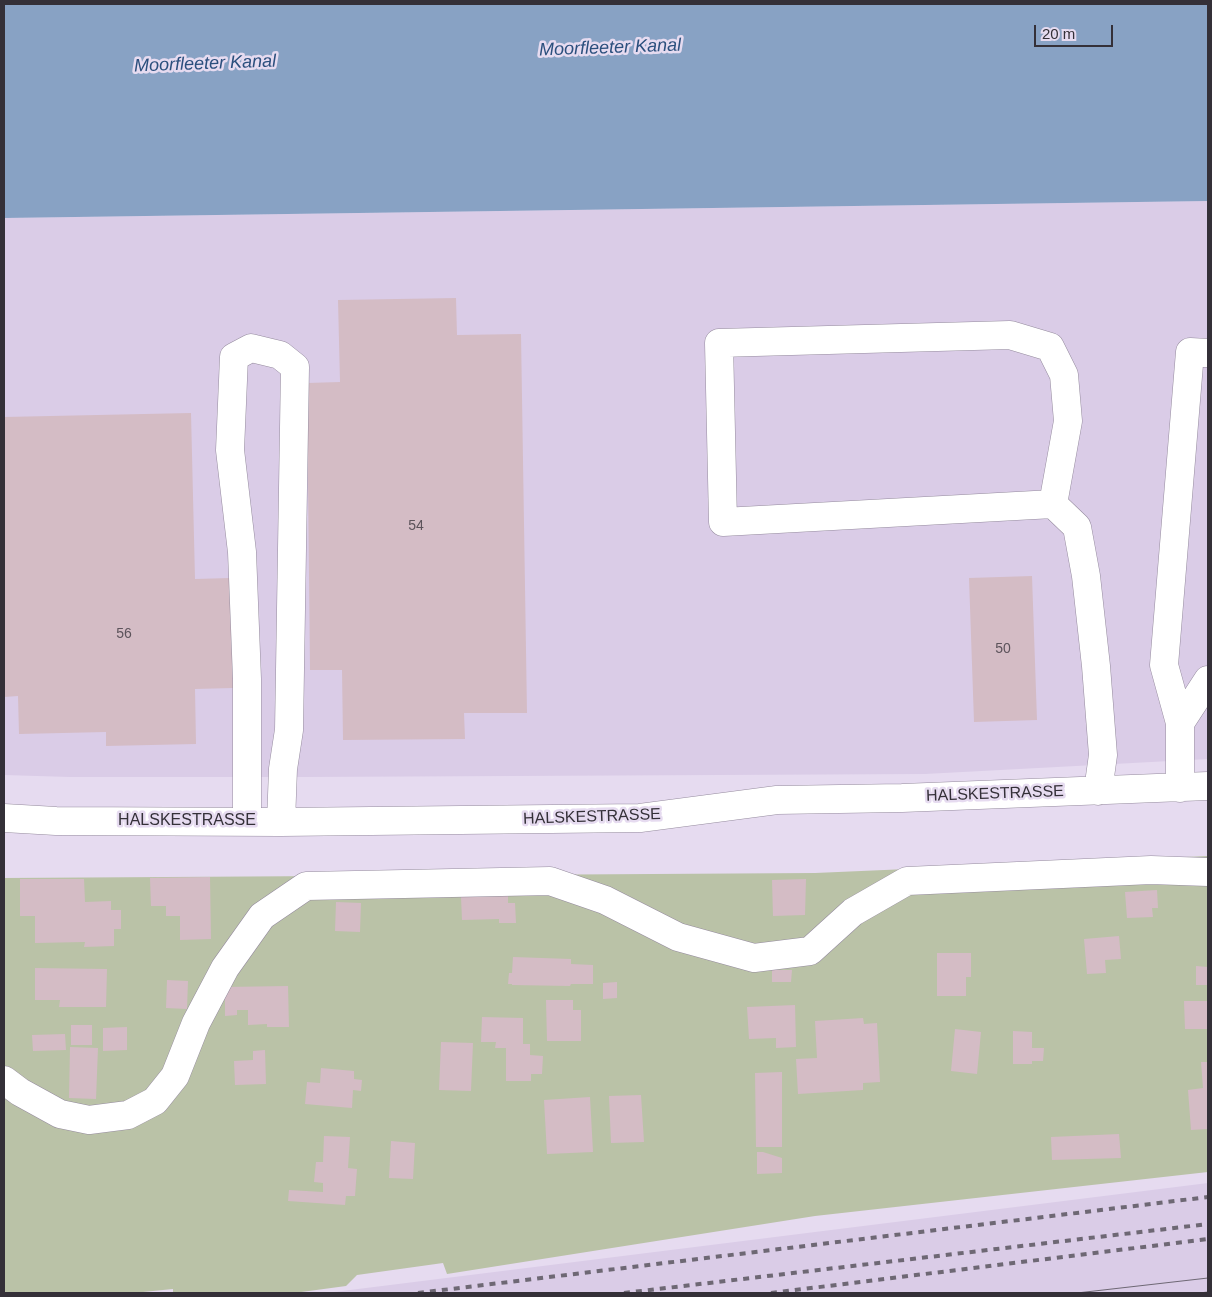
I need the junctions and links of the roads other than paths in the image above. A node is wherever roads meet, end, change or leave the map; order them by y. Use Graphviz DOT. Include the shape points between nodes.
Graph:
graph roads {
  1 [pos="1208,352"];
  2 [pos="1053,504"];
  3 [pos="1208,680"];
  4 [pos="1180,723"];
  5 [pos="1208,786"];
  6 [pos="1180,788"];
  7 [pos="1098,790"];
  8 [pos="4,818"];
  9 [pos="247,821"];
  10 [pos="281,822"];
  11 [pos="1208,872"];
  12 [pos="4,1080"];
  1 -- 4 [label="street" via="1190,352 1164,665"];
  2 -- 2 [label="street" via="723,522 719,343 1010,335 1050,347 1064,376 1068,422"];
  2 -- 7 [label="street" via="1077,527 1086,576 1103,755"];
  3 -- 4 [label="street"];
  4 -- 6 [label="street"];
  5 -- 6 [label="street, HALSKESTRASSE"];
  6 -- 7 [label="street, HALSKESTRASSE"];
  7 -- 10 [label="street, HALSKESTRASSE" via="777,800 640,818"];
  8 -- 9 [label="street, HALSKESTRASSE"];
  9 -- 10 [label="street, HALSKESTRASSE"];
  9 -- 10 [label="street" via="247,679 242,552 230,450 234,357 251,348 280,355 295,367 289,730 283,769"];
  11 -- 12 [label="street" via="1151,870 907,881 853,912 810,951 754,958 678,937 605,900 550,881 306,886 262,916 226,968 196,1023 174,1076 155,1101 128,1115 89,1120 60,1114"];
}
